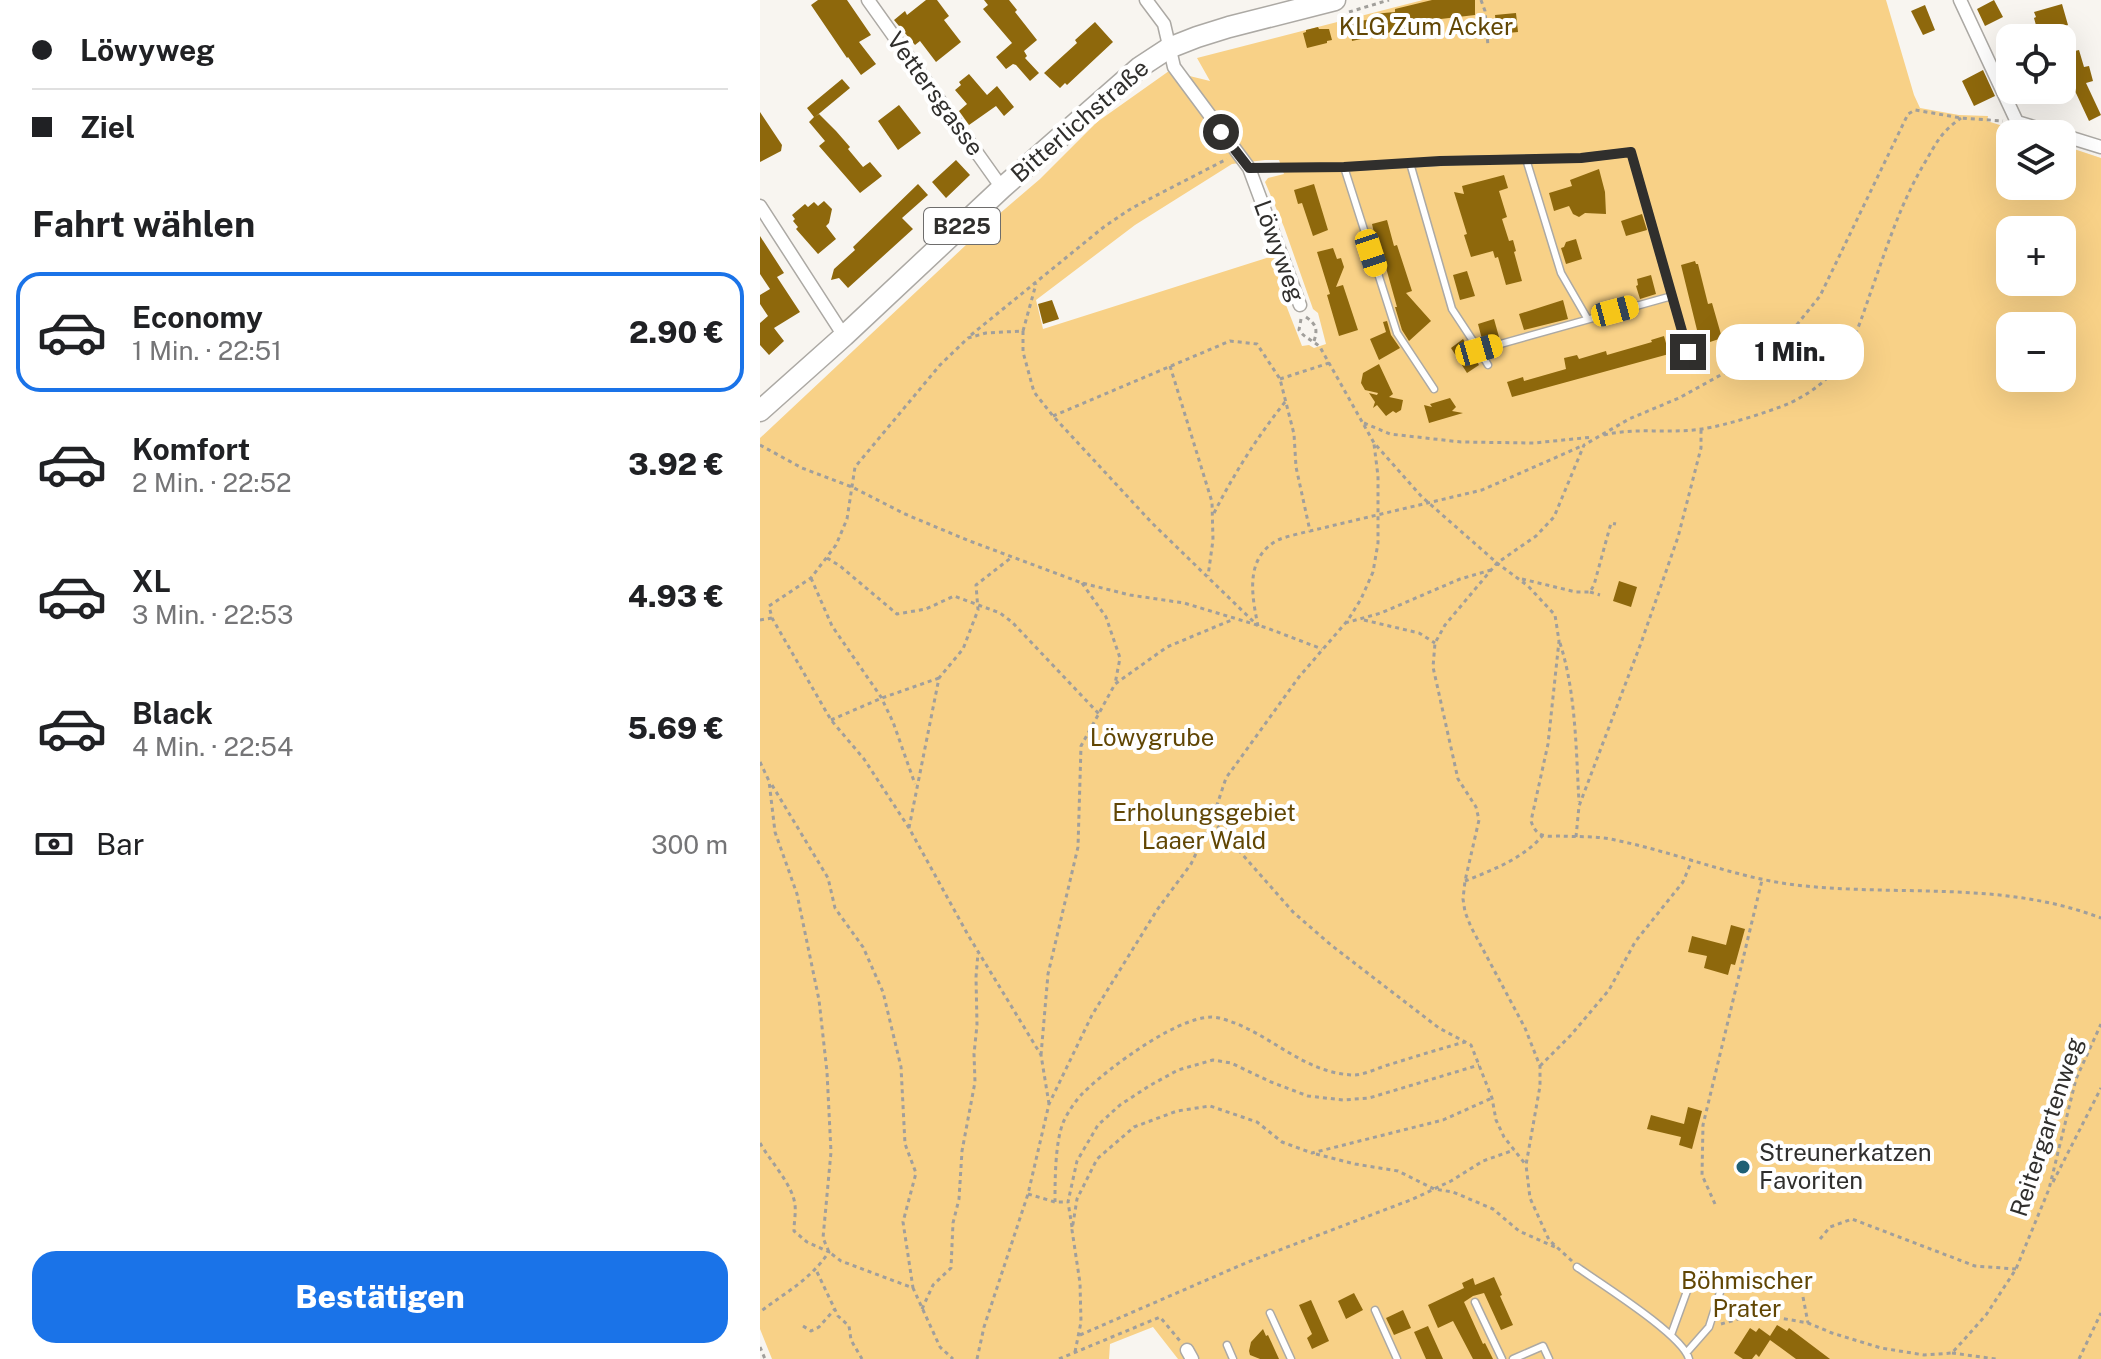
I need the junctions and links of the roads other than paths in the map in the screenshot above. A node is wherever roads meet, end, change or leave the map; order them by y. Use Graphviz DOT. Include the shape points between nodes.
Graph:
graph roads {
  1 [pos="868,0"];
  2 [pos="1146,0"];
  3 [pos="1960,0"];
  4 [pos="1336,7"];
  5 [pos="1169,48"];
  6 [pos="2010,120"];
  7 [pos="2076,140"];
  8 [pos="2101,147"];
  9 [pos="1526,159"];
  10 [pos="1410,163"];
  11 [pos="1344,167"];
  12 [pos="1249,168"];
  13 [pos="1002,188"];
  14 [pos="760,206"];
  15 [pos="1672,296"];
  16 [pos="1301,310"];
  17 [pos="1587,318"];
  18 [pos="844,336"];
  19 [pos="1479,350"];
  20 [pos="1688,352"];
  21 [pos="1488,365"];
  22 [pos="1434,389"];
  23 [pos="760,411"];
  24 [pos="1577,1267"];
  25 [pos="1691,1280"];
  26 [pos="1722,1286"];
  27 [pos="1475,1302"];
  28 [pos="1375,1310"];
  29 [pos="1270,1313"];
  30 [pos="1671,1335"];
  31 [pos="1227,1345"];
  32 [pos="1688,1356"];
  33 [pos="1233,1359"];
  34 [pos="1291,1359"];
  35 [pos="1397,1359"];
  36 [pos="1502,1359"];
  37 [pos="1513,1359"];
  38 [pos="1549,1359"];
  1 -- 13 [label="street, Vettersgasse"];
  2 -- 5 [label="street, Löwyweg" via="1164,24"];
  3 -- 6 [label="street"];
  4 -- 5 [label="main road, Bitterlichstraße / B225" via="1229,27"];
  5 -- 12 [label="street, Löwyweg" via="1174,67"];
  5 -- 13 [label="main road, Bitterlichstraße / B225" via="1140,67"];
  7 -- 8 [label="street"];
  9 -- 10 [label="lane"];
  9 -- 15 [label="lane" via="1631,152"];
  9 -- 17 [label="lane" via="1561,273"];
  10 -- 11 [label="lane"];
  10 -- 19 [label="lane" via="1452,309"];
  11 -- 12 [label="lane"];
  11 -- 22 [label="lane" via="1397,333"];
  12 -- 16 [label="street, Löwyweg"];
  13 -- 18 [label="main road, Bitterlichstraße / B225"];
  14 -- 18 [label="street"];
  15 -- 17 [label="lane"];
  15 -- 20 [label="lane"];
  17 -- 19 [label="lane"];
  18 -- 23 [label="main road, Bitterlichstraße / B225"];
  19 -- 21 [label="lane"];
  24 -- 30 [label="lane"];
  25 -- 30 [label="lane"];
  26 -- 32 [label="lane" via="1709,1327"];
  27 -- 36 [label="lane"];
  28 -- 35 [label="lane"];
  29 -- 34 [label="lane"];
  30 -- 32 [label="lane"];
  31 -- 33 [label="lane"];
  37 -- 38 [label="lane" via="1543,1346"];
}
